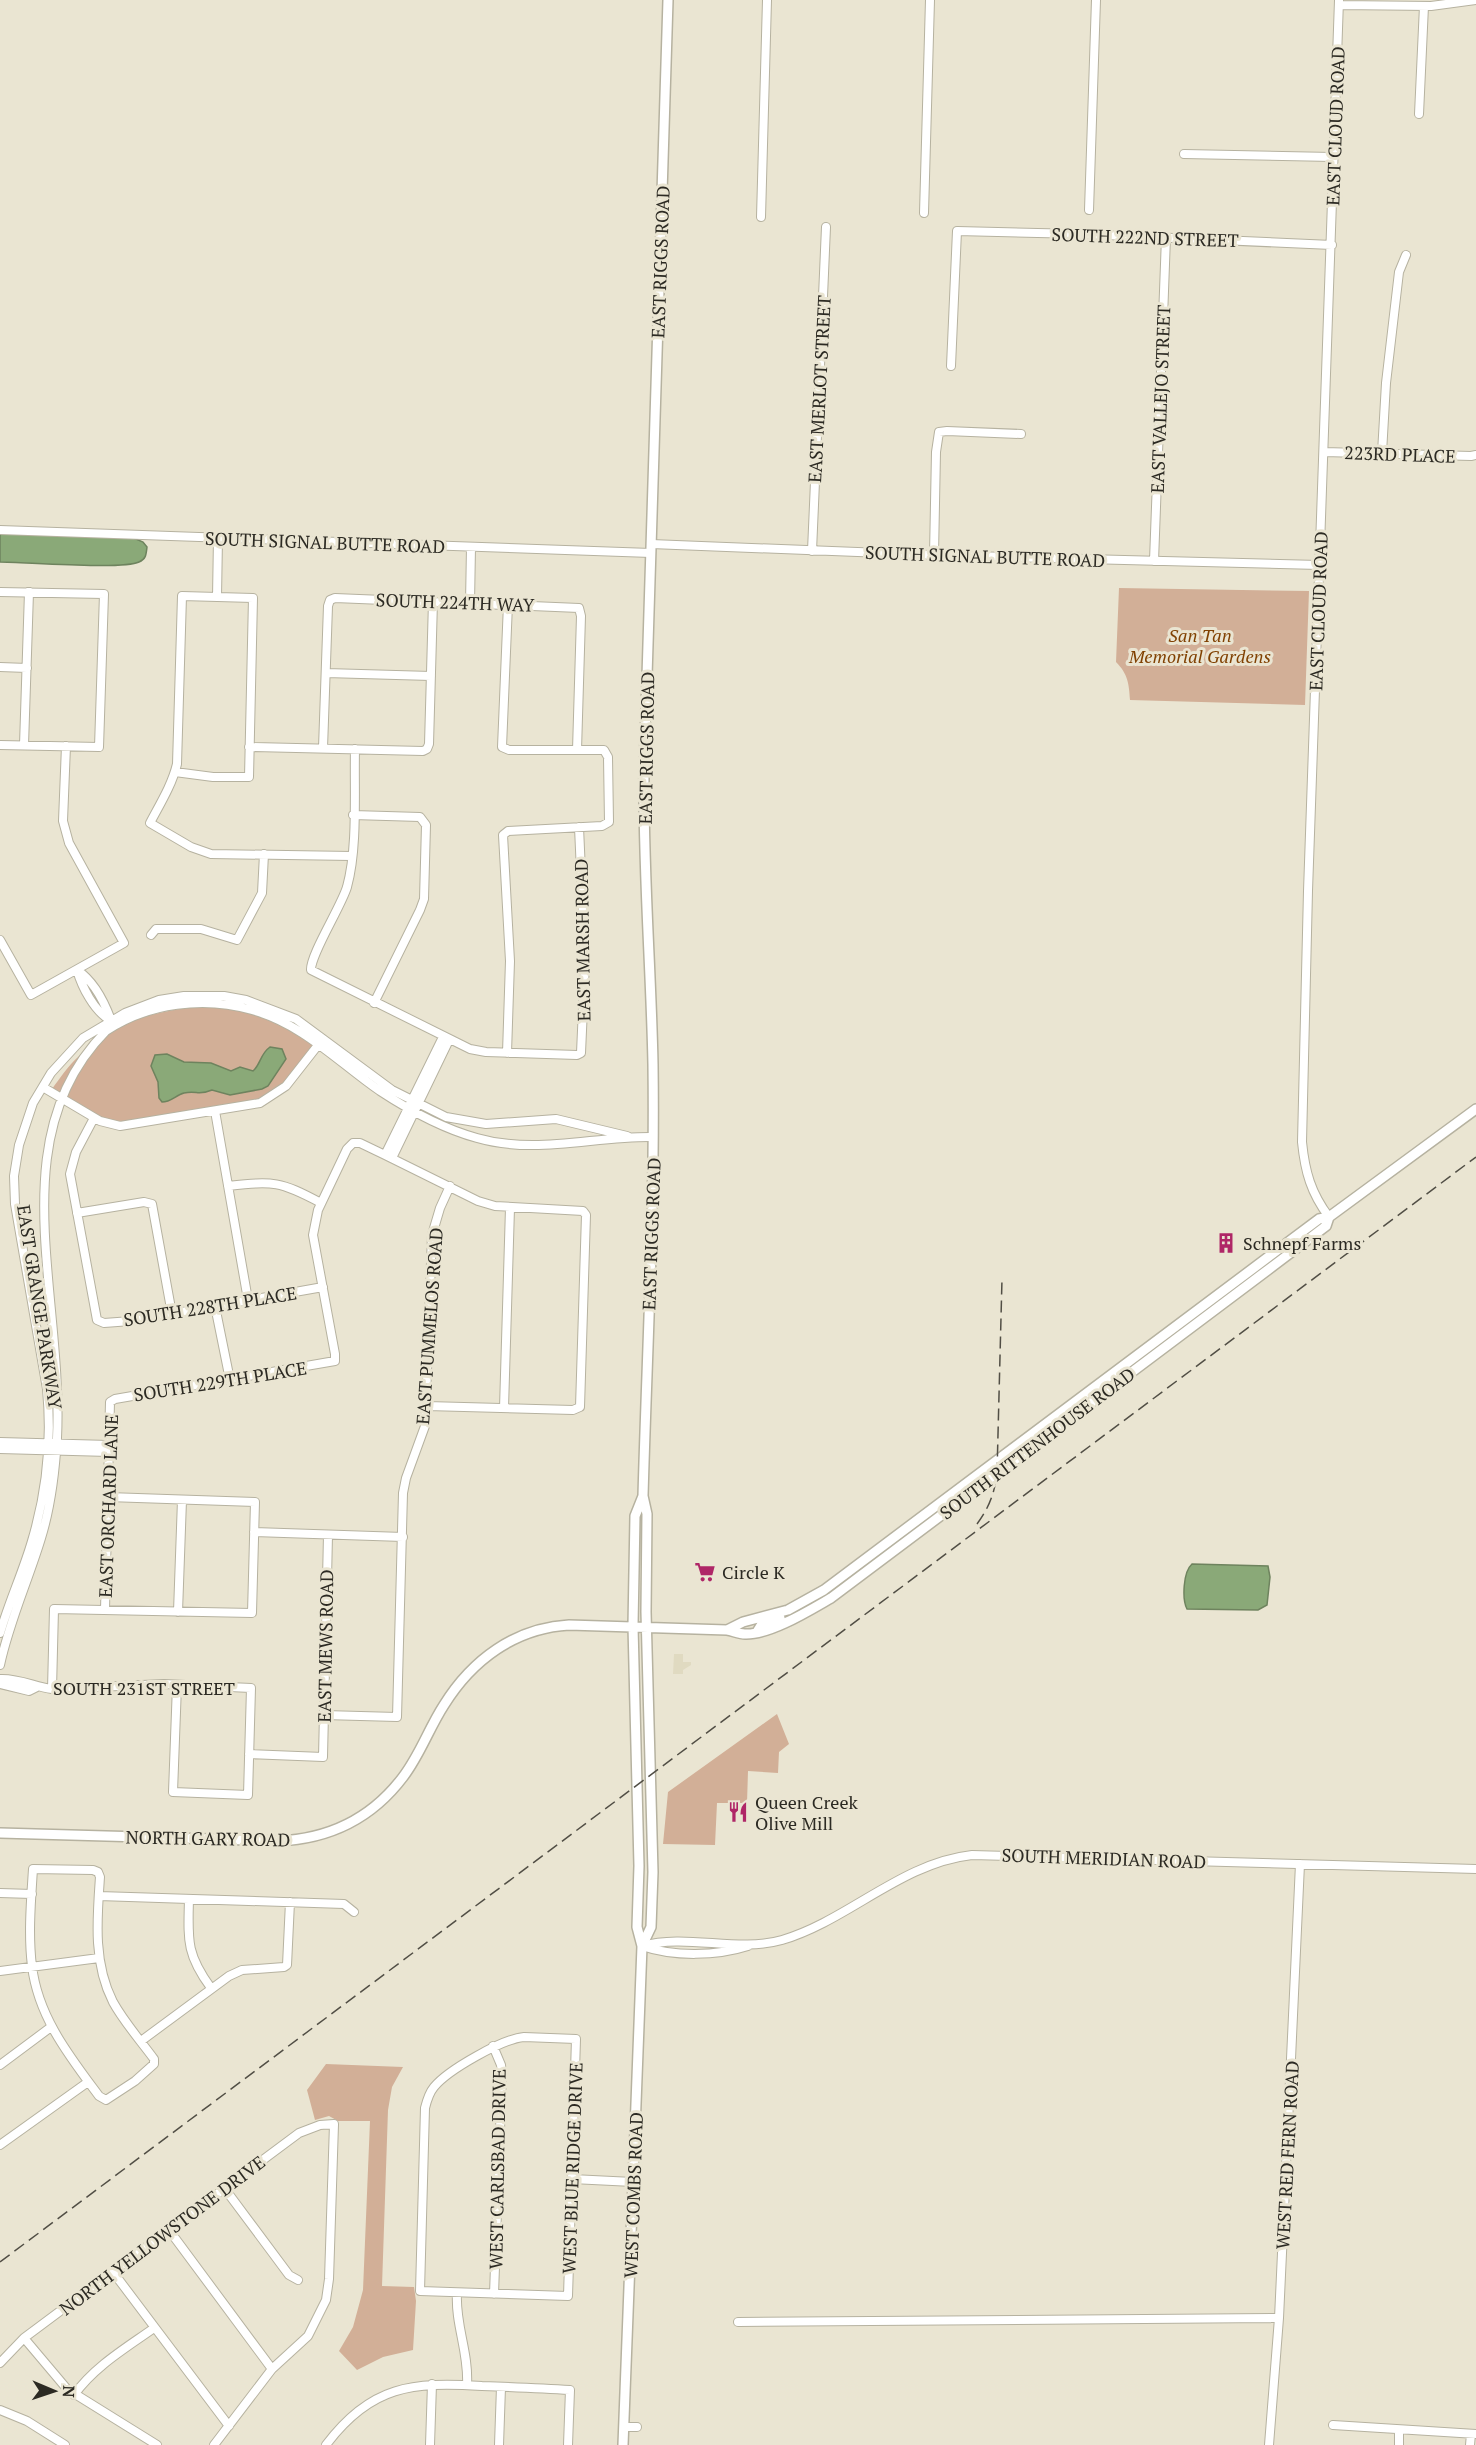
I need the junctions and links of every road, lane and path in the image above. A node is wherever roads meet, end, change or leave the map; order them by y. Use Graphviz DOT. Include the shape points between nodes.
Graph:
graph roads {
  1 [pos="668,0"];
  2 [pos="767,0"];
  3 [pos="930,0"];
  4 [pos="1095,0"];
  5 [pos="1476,0"];
  6 [pos="1339,3"];
  7 [pos="1424,6"];
  8 [pos="1419,114"];
  9 [pos="1184,154"];
  10 [pos="1333,158"];
  11 [pos="1089,210"];
  12 [pos="924,213"];
  13 [pos="761,216"];
  14 [pos="826,227"];
  15 [pos="1166,237"];
  16 [pos="1332,245"];
  17 [pos="1406,255"];
  18 [pos="951,366"];
  19 [pos="1021,434"];
  20 [pos="1324,452"];
  21 [pos="1382,453"];
  22 [pos="1476,454"];
  23 [pos="0,530"];
  24 [pos="218,538"];
  25 [pos="471,547"];
  26 [pos="651,549"];
  27 [pos="812,551"];
  28 [pos="934,555"];
  29 [pos="1154,561"];
  30 [pos="1319,565"];
  31 [pos="0,592"];
  32 [pos="29,592"];
  33 [pos="217,597"];
  34 [pos="433,601"];
  35 [pos="470,603"];
  36 [pos="508,604"];
  37 [pos="0,667"];
  38 [pos="27,668"];
  39 [pos="326,673"];
  40 [pos="431,676"];
  41 [pos="0,745"];
  42 [pos="24,746"];
  43 [pos="66,746"];
  44 [pos="249,747"];
  45 [pos="323,748"];
  46 [pos="355,749"];
  47 [pos="577,750"];
  48 [pos="175,772"];
  49 [pos="353,815"];
  50 [pos="579,827"];
  51 [pos="264,854"];
  52 [pos="352,856"];
  53 [pos="150,935"];
  54 [pos="0,940"];
  55 [pos="76,969"];
  56 [pos="374,1003"];
  57 [pos="112,1023"];
  58 [pos="446,1039"];
  59 [pos="322,1041"];
  60 [pos="507,1053"];
  61 [pos="45,1088"];
  62 [pos="413,1106"];
  63 [pos="1476,1110"];
  64 [pos="215,1111"];
  65 [pos="94,1118"];
  66 [pos="627,1136"];
  67 [pos="653,1137"];
  68 [pos="389,1156"];
  69 [pos="228,1186"];
  70 [pos="450,1186"];
  71 [pos="321,1203"];
  72 [pos="510,1208"];
  73 [pos="77,1213"];
  74 [pos="1329,1217"];
  75 [pos="323,1287"];
  76 [pos="248,1299"];
  77 [pos="215,1306"];
  78 [pos="172,1314"];
  79 [pos="230,1380"];
  80 [pos="110,1402"];
  81 [pos="427,1406"];
  82 [pos="504,1408"];
  83 [pos="0,1442"];
  84 [pos="52,1446"];
  85 [pos="0,1449"];
  86 [pos="109,1449"];
  87 [pos="643,1496"];
  88 [pos="108,1497"];
  89 [pos="182,1500"];
  90 [pos="254,1532"];
  91 [pos="328,1535"];
  92 [pos="403,1537"];
  93 [pos="830,1586"];
  94 [pos="105,1610"];
  95 [pos="788,1610"];
  96 [pos="178,1612"];
  97 [pos="796,1618"];
  98 [pos="633,1626"];
  99 [pos="646,1628"];
  100 [pos="727,1630"];
  101 [pos="758,1632"];
  102 [pos="0,1633"];
  103 [pos="0,1665"];
  104 [pos="0,1679"];
  105 [pos="0,1684"];
  106 [pos="177,1685"];
  107 [pos="37,1687"];
  108 [pos="52,1689"];
  109 [pos="324,1715"];
  110 [pos="249,1754"];
  111 [pos="0,1833"];
  112 [pos="1300,1864"];
  113 [pos="1476,1869"];
  114 [pos="0,1893"];
  115 [pos="32,1894"];
  116 [pos="99,1896"];
  117 [pos="189,1899"];
  118 [pos="290,1902"];
  119 [pos="354,1912"];
  120 [pos="642,1946"];
  121 [pos="99,1958"];
  122 [pos="32,1966"];
  123 [pos="0,1971"];
  124 [pos="211,1988"];
  125 [pos="51,2027"];
  126 [pos="141,2041"];
  127 [pos="493,2046"];
  128 [pos="0,2065"];
  129 [pos="88,2082"];
  130 [pos="0,2145"];
  131 [pos="572,2180"];
  132 [pos="633,2182"];
  133 [pos="225,2189"];
  134 [pos="170,2230"];
  135 [pos="113,2272"];
  136 [pos="298,2280"];
  137 [pos="457,2293"];
  138 [pos="494,2294"];
  139 [pos="1279,2318"];
  140 [pos="738,2322"];
  141 [pos="154,2328"];
  142 [pos="24,2338"];
  143 [pos="0,2363"];
  144 [pos="272,2369"];
  145 [pos="432,2384"];
  146 [pos="467,2385"];
  147 [pos="501,2387"];
  148 [pos="74,2395"];
  149 [pos="0,2410"];
  150 [pos="1334,2425"];
  151 [pos="229,2426"];
  152 [pos="624,2427"];
  153 [pos="637,2427"];
  154 [pos="1399,2430"];
  155 [pos="1473,2434"];
  156 [pos="55,2442"];
  157 [pos="65,2445"];
  158 [pos="157,2445"];
  159 [pos="214,2445"];
  160 [pos="326,2445"];
  161 [pos="430,2445"];
  162 [pos="499,2445"];
  163 [pos="568,2445"];
  164 [pos="623,2445"];
  165 [pos="1269,2445"];
  166 [pos="1399,2445"];
  167 [pos="1470,2445"];
  1 -- 26 [label="main road, EAST RIGGS ROAD"];
  2 -- 13 [label="street"];
  3 -- 12 [label="street"];
  4 -- 11 [label="street"];
  5 -- 7 [label="street"];
  6 -- 7 [label="street"];
  6 -- 10 [label="street, EAST CLOUD ROAD"];
  7 -- 8 [label="street"];
  9 -- 10 [label="street"];
  10 -- 16 [label="street, EAST CLOUD ROAD"];
  14 -- 27 [label="street, EAST MERLOT STREET"];
  15 -- 16 [label="street, SOUTH 222ND STREET"];
  15 -- 18 [label="street, SOUTH 222ND STREET" via="957,231"];
  15 -- 29 [label="street, EAST VALLEJO STREET"];
  16 -- 20 [label="street, EAST CLOUD ROAD"];
  17 -- 21 [label="street" via="1399,272"];
  19 -- 28 [label="street" via="939,432"];
  20 -- 21 [label="street, 223RD PLACE"];
  20 -- 30 [label="street, EAST CLOUD ROAD"];
  21 -- 22 [label="street, 223RD PLACE"];
  23 -- 24 [label="street, SOUTH SIGNAL BUTTE ROAD"];
  24 -- 25 [label="street, SOUTH SIGNAL BUTTE ROAD"];
  24 -- 33 [label="street"];
  25 -- 26 [label="street, SOUTH SIGNAL BUTTE ROAD"];
  25 -- 35 [label="street"];
  26 -- 27 [label="street, SOUTH SIGNAL BUTTE ROAD"];
  26 -- 67 [label="main road, EAST RIGGS ROAD" via="644,789"];
  27 -- 28 [label="street, SOUTH SIGNAL BUTTE ROAD"];
  28 -- 29 [label="street, SOUTH SIGNAL BUTTE ROAD"];
  29 -- 30 [label="street, SOUTH SIGNAL BUTTE ROAD"];
  30 -- 74 [label="street, EAST CLOUD ROAD" via="1302,1143 1312,1190"];
  31 -- 32 [label="street"];
  32 -- 38 [label="street"];
  32 -- 43 [label="street" via="104,594 99,747"];
  33 -- 44 [label="street" via="253,598"];
  33 -- 48 [label="street" via="182,596"];
  34 -- 35 [label="street, SOUTH 224TH WAY"];
  34 -- 39 [label="street, SOUTH 224TH WAY" via="330,600"];
  34 -- 40 [label="street"];
  35 -- 36 [label="street, SOUTH 224TH WAY"];
  36 -- 47 [label="street, SOUTH 224TH WAY" via="579,608"];
  36 -- 47 [label="street" via="502,747"];
  37 -- 38 [label="street"];
  38 -- 42 [label="street"];
  39 -- 40 [label="street"];
  39 -- 45 [label="street"];
  40 -- 46 [label="street" via="427,749"];
  41 -- 42 [label="street"];
  42 -- 43 [label="street"];
  43 -- 55 [label="street" via="63,821 69,843 124,943"];
  44 -- 45 [label="street"];
  44 -- 48 [label="street" via="249,777 204,777"];
  45 -- 46 [label="street"];
  46 -- 49 [label="street"];
  47 -- 50 [label="street" via="607,753 609,822"];
  48 -- 51 [label="street" via="150,824 211,854"];
  49 -- 52 [label="street"];
  49 -- 56 [label="street" via="420,817 426,825 424,898"];
  50 -- 60 [label="street" via="508,831 503,835 510,961"];
  50 -- 60 [label="street, EAST MARSH ROAD" via="585,963 581,1053"];
  51 -- 52 [label="street"];
  51 -- 53 [label="street" via="262,893 237,940 201,929 156,929"];
  52 -- 56 [label="street" via="342,902 310,970"];
  54 -- 55 [label="street" via="31,995"];
  55 -- 57 [label="street" via="87,976 93,995 109,1012"];
  56 -- 58 [label="street"];
  57 -- 59 [label="street, EAST GRANGE PARKWAY" via="159,1008 220,1004 272,1016"];
  57 -- 61 [label="street, EAST GRANGE PARKWAY"];
  58 -- 60 [label="street" via="470,1049"];
  58 -- 62 [label="street"];
  59 -- 62 [label="street, EAST GRANGE PARKWAY" via="380,1091"];
  59 -- 64 [label="street" via="286,1086 268,1100"];
  61 -- 65 [label="street"];
  61 -- 84 [label="street, EAST GRANGE PARKWAY" via="28,1139 22,1192 54,1381"];
  62 -- 66 [label="street" via="474,1123 556,1119"];
  62 -- 66 [label="street" via="467,1135 514,1146"];
  62 -- 68 [label="street"];
  63 -- 74 [label="main road, SOUTH RITTENHOUSE ROAD"];
  64 -- 65 [label="street" via="127,1126"];
  64 -- 69 [label="street"];
  65 -- 73 [label="street" via="70,1174"];
  66 -- 67 [label="street"];
  67 -- 87 [label="main road, EAST RIGGS ROAD"];
  68 -- 70 [label="street"];
  68 -- 71 [label="street" via="353,1143"];
  69 -- 71 [label="street" via="273,1182"];
  69 -- 76 [label="street"];
  70 -- 72 [label="street" via="478,1201"];
  70 -- 81 [label="street, EAST PUMMELOS ROAD" via="432,1235"];
  71 -- 75 [label="street" via="313,1235"];
  72 -- 82 [label="street"];
  72 -- 82 [label="street" via="585,1213 587,1219 580,1407"];
  73 -- 78 [label="street, SOUTH 228TH PLACE" via="97,1320 131,1321"];
  73 -- 78 [label="street" via="152,1204"];
  74 -- 93 [label="main road, SOUTH RITTENHOUSE ROAD" via="1319,1219"];
  74 -- 97 [label="main road, SOUTH RITTENHOUSE ROAD" via="1326,1226 1281,1260 831,1598"];
  75 -- 76 [label="street, SOUTH 228TH PLACE"];
  75 -- 79 [label="street, SOUTH 229TH PLACE" via="335,1361"];
  76 -- 77 [label="street, SOUTH 228TH PLACE"];
  77 -- 78 [label="street, SOUTH 228TH PLACE"];
  77 -- 79 [label="street"];
  79 -- 80 [label="street, SOUTH 229TH PLACE"];
  80 -- 86 [label="street, EAST ORCHARD LANE"];
  81 -- 82 [label="street"];
  81 -- 92 [label="street, EAST PUMMELOS ROAD" via="425,1426 403,1493"];
  83 -- 84 [label="street"];
  84 -- 85 [label="street"];
  84 -- 86 [label="street"];
  84 -- 102 [label="street, EAST GRANGE PARKWAY" via="41,1511"];
  84 -- 103 [label="street, EAST GRANGE PARKWAY" via="47,1515"];
  86 -- 88 [label="street, EAST ORCHARD LANE"];
  87 -- 98 [label="main road, EAST RIGGS ROAD" via="635,1516"];
  87 -- 99 [label="main road, EAST RIGGS ROAD" via="647,1514"];
  88 -- 89 [label="street"];
  88 -- 94 [label="street, EAST ORCHARD LANE"];
  89 -- 90 [label="street" via="255,1502"];
  89 -- 96 [label="street"];
  90 -- 91 [label="street"];
  90 -- 96 [label="street" via="252,1613"];
  91 -- 92 [label="street"];
  91 -- 109 [label="street, EAST MEWS ROAD"];
  92 -- 109 [label="street, EAST PUMMELOS ROAD" via="397,1717"];
  93 -- 95 [label="main road, SOUTH RITTENHOUSE ROAD"];
  93 -- 97 [label="main road" via="827,1594"];
  94 -- 96 [label="street"];
  94 -- 108 [label="street" via="54,1609"];
  95 -- 100 [label="main road, SOUTH RITTENHOUSE ROAD"];
  95 -- 101 [label="main road" via="780,1618 762,1623"];
  97 -- 101 [label="main road, SOUTH RITTENHOUSE ROAD"];
  98 -- 99 [label="main road, NORTH GARY ROAD"];
  98 -- 111 [label="main road, NORTH GARY ROAD" via="558,1626 527,1634 496,1649 453,1691 404,1776 389,1793 356,1822 319,1836 278,1841"];
  98 -- 120 [label="main road, WEST COMBS ROAD" via="637,1927"];
  99 -- 100 [label="main road, SOUTH RITTENHOUSE ROAD"];
  99 -- 120 [label="main road, WEST COMBS ROAD" via="653,1872 651,1927"];
  100 -- 101 [label="main road, SOUTH RITTENHOUSE ROAD"];
  104 -- 107 [label="street, SOUTH 231ST STREET"];
  105 -- 107 [label="street, SOUTH 231ST STREET" via="29,1690"];
  106 -- 108 [label="street, SOUTH 231ST STREET"];
  106 -- 110 [label="street, SOUTH 231ST STREET" via="251,1688"];
  106 -- 110 [label="street" via="173,1792 248,1795"];
  107 -- 108 [label="street, SOUTH 231ST STREET"];
  109 -- 110 [label="street, EAST MEWS ROAD" via="322,1757"];
  112 -- 113 [label="street, SOUTH MERIDIAN ROAD"];
  112 -- 120 [label="street, SOUTH MERIDIAN ROAD" via="963,1856 916,1870 802,1933 775,1942 728,1952 660,1952"];
  112 -- 139 [label="street, WEST RED FERN ROAD"];
  114 -- 115 [label="street"];
  115 -- 116 [label="street" via="33,1869 93,1870 98,1872"];
  115 -- 122 [label="street"];
  116 -- 117 [label="street"];
  116 -- 121 [label="street"];
  117 -- 118 [label="street"];
  117 -- 124 [label="street" via="188,1942 195,1963"];
  118 -- 119 [label="street" via="344,1904"];
  118 -- 124 [label="street" via="287,1965 242,1970"];
  120 -- 132 [label="main road, WEST COMBS ROAD"];
  121 -- 122 [label="street"];
  121 -- 126 [label="street" via="115,2004"];
  122 -- 123 [label="street"];
  122 -- 125 [label="street"];
  124 -- 126 [label="street"];
  125 -- 128 [label="street"];
  125 -- 129 [label="street"];
  126 -- 129 [label="street" via="154,2064 135,2081 106,2100"];
  127 -- 131 [label="street, WEST BLUE RIDGE DRIVE" via="514,2038 576,2039"];
  127 -- 137 [label="street" via="439,2082 425,2108 420,2291"];
  127 -- 138 [label="street, WEST CARLSBAD DRIVE" via="502,2075"];
  129 -- 130 [label="street"];
  131 -- 132 [label="street"];
  131 -- 138 [label="street, WEST BLUE RIDGE DRIVE" via="568,2296"];
  132 -- 152 [label="main road, WEST COMBS ROAD"];
  133 -- 134 [label="street, NORTH YELLOWSTONE DRIVE"];
  133 -- 136 [label="street" via="289,2275"];
  133 -- 144 [label="street, NORTH YELLOWSTONE DRIVE" via="299,2133 334,2124 326,2300 308,2336"];
  134 -- 135 [label="street, NORTH YELLOWSTONE DRIVE"];
  134 -- 144 [label="street"];
  135 -- 141 [label="street"];
  135 -- 142 [label="street, NORTH YELLOWSTONE DRIVE"];
  137 -- 138 [label="street"];
  137 -- 146 [label="street" via="457,2321 468,2363"];
  139 -- 140 [label="street"];
  139 -- 165 [label="street, WEST RED FERN ROAD"];
  141 -- 148 [label="street" via="85,2380"];
  141 -- 151 [label="street"];
  142 -- 143 [label="street, NORTH YELLOWSTONE DRIVE"];
  142 -- 148 [label="street" via="59,2383"];
  144 -- 151 [label="street"];
  145 -- 146 [label="street"];
  145 -- 160 [label="street" via="405,2387 376,2399 349,2419"];
  145 -- 161 [label="street"];
  146 -- 147 [label="street"];
  147 -- 162 [label="street"];
  147 -- 163 [label="street" via="570,2390"];
  148 -- 158 [label="street"];
  149 -- 156 [label="street" via="27,2421"];
  150 -- 154 [label="street"];
  151 -- 159 [label="street"];
  152 -- 153 [label="street"];
  152 -- 164 [label="main road, WEST COMBS ROAD"];
  154 -- 155 [label="street"];
  154 -- 166 [label="street"];
  155 -- 167 [label="street"];
  156 -- 157 [label="street"];
}
